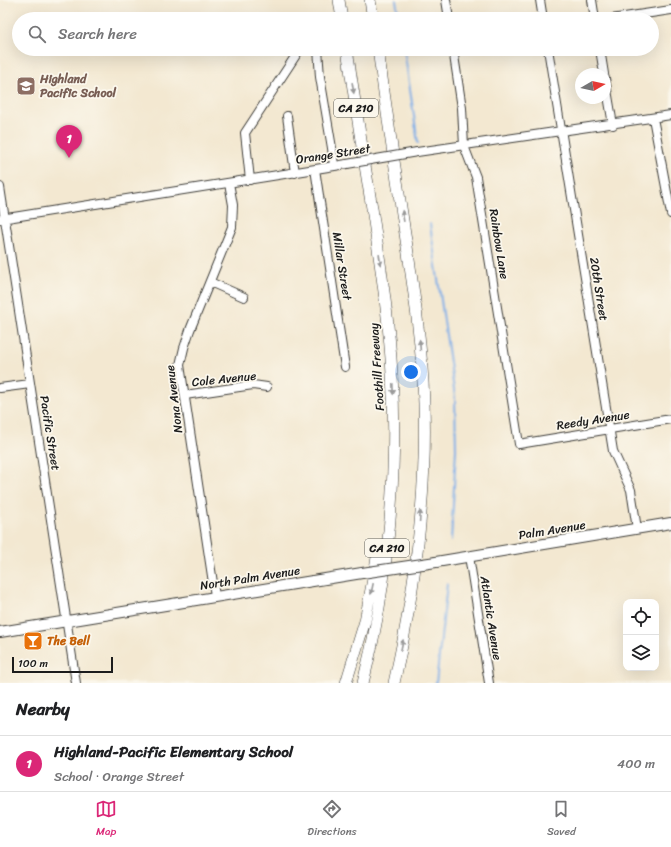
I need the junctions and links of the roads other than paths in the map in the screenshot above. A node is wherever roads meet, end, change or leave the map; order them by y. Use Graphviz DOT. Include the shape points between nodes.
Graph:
graph roads {
  1 [pos="339,0"];
  2 [pos="370,0"];
  3 [pos="446,0"];
  4 [pos="540,0"];
  5 [pos="592,0"];
  6 [pos="671,10"];
  7 [pos="341,12"];
  8 [pos="372,12"];
  9 [pos="448,12"];
  10 [pos="542,12"];
  11 [pos="594,12"];
  12 [pos="658,12"];
  13 [pos="296,56"];
  14 [pos="318,56"];
  15 [pos="348,56"];
  16 [pos="379,56"];
  17 [pos="454,56"];
  18 [pos="549,56"];
  19 [pos="601,56"];
  20 [pos="603,68"];
  21 [pos="609,104"];
  22 [pos="671,115"];
  23 [pos="287,116"];
  24 [pos="653,118"];
  25 [pos="613,125"];
  26 [pos="562,132"];
  27 [pos="464,146"];
  28 [pos="334,166"];
  29 [pos="315,169"];
  30 [pos="295,172"];
  31 [pos="250,180"];
  32 [pos="229,183"];
  33 [pos="0,188"];
  34 [pos="671,214"];
  35 [pos="2,218"];
  36 [pos="210,282"];
  37 [pos="244,297"];
  38 [pos="345,367"];
  39 [pos="30,384"];
  40 [pos="267,387"];
  41 [pos="0,388"];
  42 [pos="184,395"];
  43 [pos="394,412"];
  44 [pos="671,419"];
  45 [pos="609,430"];
  46 [pos="519,444"];
  47 [pos="671,524"];
  48 [pos="637,529"];
  49 [pos="469,556"];
  50 [pos="436,562"];
  51 [pos="215,596"];
  52 [pos="68,620"];
  53 [pos="0,632"];
  54 [pos="76,683"];
  55 [pos="346,683"];
  56 [pos="363,683"];
  57 [pos="394,683"];
  58 [pos="489,683"];
  1 -- 7 [label="highway"];
  2 -- 8 [label="highway"];
  3 -- 9 [label="street"];
  4 -- 10 [label="street"];
  5 -- 11 [label="street"];
  6 -- 12 [label="street"];
  13 -- 31 [label="street" via="246,133"];
  14 -- 28 [label="street"];
  15 -- 43 [label="highway, Foothill Freeway / CA 210, one-way" via="385,298"];
  57 -- 16 [label="highway, CA 210, one-way" via="403,644 418,544 423,486 424,403 419,322"];
  17 -- 27 [label="street, Rainbow Lane" via="462,108"];
  18 -- 26 [label="street, 20th Street"];
  19 -- 20 [label="street"];
  21 -- 25 [label="street"];
  22 -- 24 [label="street, Orange Street"];
  23 -- 30 [label="street"];
  24 -- 25 [label="street, Orange Street"];
  24 -- 34 [label="street"];
  25 -- 26 [label="street, Orange Street"];
  26 -- 27 [label="street, Orange Street"];
  26 -- 45 [label="street, 20th Street"];
  27 -- 28 [label="street, Orange Street, bridge"];
  27 -- 46 [label="street, Rainbow Lane" via="476,177"];
  28 -- 29 [label="street, Orange Street"];
  29 -- 30 [label="street, Orange Street"];
  29 -- 38 [label="street, Millar Street"];
  30 -- 31 [label="street, Orange Street"];
  31 -- 32 [label="street, Orange Street"];
  32 -- 35 [label="street, Orange Street"];
  32 -- 36 [label="street, Nona Avenue" via="233,205 232,228"];
  33 -- 35 [label="street, Pacific Street"];
  35 -- 39 [label="street, Pacific Street"];
  36 -- 37 [label="street"];
  36 -- 42 [label="street, Nona Avenue" via="180,364"];
  39 -- 41 [label="street"];
  39 -- 52 [label="street, Pacific Street"];
  40 -- 42 [label="street, Cole Avenue" via="253,385"];
  42 -- 51 [label="street, Nona Avenue"];
  43 -- 55 [label="highway, one-way" via="378,556 365,621"];
  43 -- 56 [label="highway, Foothill Freeway / CA 210" via="389,528 380,600"];
  44 -- 45 [label="street, Reedy Avenue"];
  45 -- 46 [label="street, Reedy Avenue"];
  45 -- 48 [label="street, 20th Street" via="613,451 631,490"];
  47 -- 48 [label="main road, Palm Avenue"];
  48 -- 49 [label="main road, Palm Avenue"];
  49 -- 50 [label="main road, Palm Avenue"];
  49 -- 58 [label="street, Atlantic Avenue"];
  50 -- 51 [label="main road, North Palm Avenue, bridge"];
  51 -- 52 [label="main road, North Palm Avenue"];
  52 -- 53 [label="main road"];
  52 -- 54 [label="street, Pacific Street"];
}
